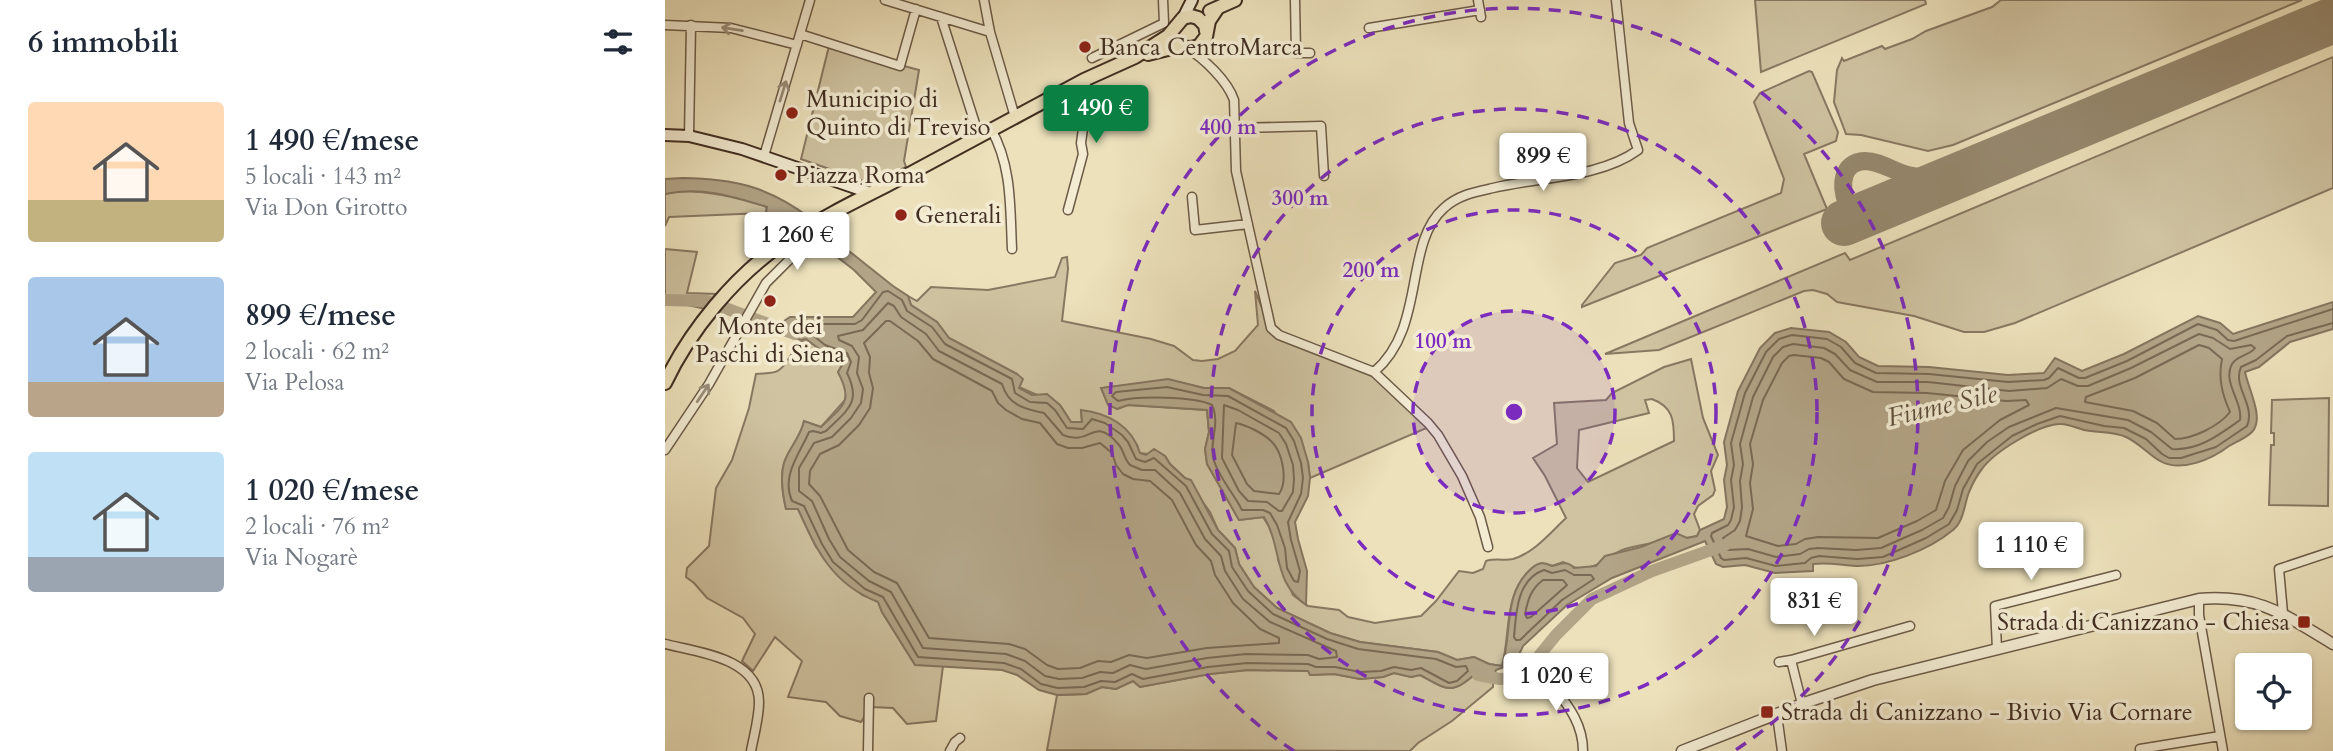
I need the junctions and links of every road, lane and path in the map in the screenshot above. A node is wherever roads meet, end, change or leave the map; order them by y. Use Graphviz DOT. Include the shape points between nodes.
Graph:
graph roads {
  1 [pos="810,0"];
  2 [pos="885,0"];
  3 [pos="925,0"];
  4 [pos="984,0"];
  5 [pos="1163,0"];
  6 [pos="1235,0"];
  7 [pos="1295,0"];
  8 [pos="1478,0"];
  9 [pos="1616,0"];
  10 [pos="1201,9"];
  11 [pos="919,10"];
  12 [pos="941,17"];
  13 [pos="665,24"];
  14 [pos="691,25"];
  15 [pos="1170,26"];
  16 [pos="1369,28"];
  17 [pos="990,32"];
  18 [pos="800,34"];
  19 [pos="1205,35"];
  20 [pos="797,45"];
  21 [pos="1186,47"];
  22 [pos="1310,53"];
  23 [pos="1135,57"];
  24 [pos="1092,58"];
  25 [pos="1207,64"];
  26 [pos="1084,80"];
  27 [pos="1015,117"];
  28 [pos="1234,128"];
  29 [pos="985,132"];
  30 [pos="665,135"];
  31 [pos="689,136"];
  32 [pos="764,156"];
  33 [pos="1324,176"];
  34 [pos="875,193"];
  35 [pos="1192,197"];
  36 [pos="1068,210"];
  37 [pos="1248,224"];
  38 [pos="798,235"];
  39 [pos="1012,249"];
  40 [pos="1374,372"];
  41 [pos="665,383"];
  42 [pos="665,450"];
  43 [pos="1488,547"];
  44 [pos="2333,551"];
  45 [pos="2116,575"];
  46 [pos="2199,599"];
  47 [pos="2283,613"];
  48 [pos="1910,626"];
  49 [pos="665,644"];
  50 [pos="2333,644"];
  51 [pos="1997,649"];
  52 [pos="1791,660"];
  53 [pos="1779,662"];
  54 [pos="1554,688"];
  55 [pos="869,698"];
  56 [pos="1802,704"];
  57 [pos="1777,715"];
  58 [pos="2220,736"];
  59 [pos="960,738"];
  60 [pos="2140,749"];
  61 [pos="751,751"];
  62 [pos="868,751"];
  63 [pos="950,751"];
  64 [pos="1583,751"];
  65 [pos="1682,751"];
  66 [pos="1782,751"];
  67 [pos="2223,751"];
  1 -- 18 [label="street"];
  2 -- 11 [label="street"];
  3 -- 11 [label="street"];
  4 -- 17 [label="street"];
  5 -- 15 [label="street"];
  6 -- 10 [label="main road"];
  7 -- 22 [label="street" via="1296,53"];
  8 -- 16 [label="street" via="1481,13"];
  9 -- 40 [label="street" via="1629,123 1638,150 1590,170 1467,194 1442,209 1426,236 1399,341"];
  10 -- 15 [label="main road"];
  10 -- 19 [label="main road"];
  10 -- 19 [label="main road" via="1209,20"];
  11 -- 12 [label="street"];
  11 -- 18 [label="street" via="900,66"];
  12 -- 17 [label="street"];
  12 -- 29 [label="street"];
  13 -- 14 [label="street"];
  20 -- 14 [label="street, one-way" via="730,28"];
  14 -- 31 [label="street"];
  15 -- 21 [label="main road" via="1176,40"];
  15 -- 23 [label="main road" via="1166,38"];
  15 -- 24 [label="street"];
  17 -- 27 [label="street"];
  18 -- 20 [label="street"];
  19 -- 21 [label="main road" via="1199,46"];
  19 -- 25 [label="street"];
  32 -- 20 [label="street, one-way"];
  21 -- 23 [label="main road"];
  21 -- 25 [label="street"];
  23 -- 26 [label="main road"];
  25 -- 28 [label="street" via="1233,95"];
  26 -- 27 [label="main road"];
  26 -- 36 [label="street" via="1088,92 1083,154"];
  27 -- 29 [label="main road"];
  28 -- 33 [label="street" via="1321,126"];
  28 -- 37 [label="street" via="1236,170"];
  29 -- 34 [label="main road"];
  29 -- 39 [label="street" via="999,144 1008,172"];
  30 -- 31 [label="main road"];
  31 -- 32 [label="main road"];
  32 -- 34 [label="main road"];
  34 -- 38 [label="main road"];
  35 -- 37 [label="street" via="1195,230"];
  37 -- 40 [label="street" via="1271,328"];
  38 -- 41 [label="main road" via="771,252 724,298"];
  42 -- 38 [label="street, one-way" via="766,283 804,245"];
  40 -- 43 [label="street" via="1438,435 1462,476"];
  44 -- 47 [label="street" via="2279,569"];
  45 -- 51 [label="street" via="1995,606"];
  46 -- 47 [label="street" via="2246,600"];
  46 -- 51 [label="street"];
  46 -- 58 [label="street"];
  47 -- 50 [label="street"];
  48 -- 52 [label="street"];
  49 -- 61 [label="street" via="729,662 752,679 759,702"];
  51 -- 56 [label="street" via="1873,680"];
  52 -- 53 [label="street"];
  52 -- 56 [label="street"];
  54 -- 64 [label="street" via="1579,724"];
  55 -- 62 [label="street"];
  56 -- 57 [label="street"];
  57 -- 65 [label="street"];
  57 -- 66 [label="street"];
  58 -- 60 [label="street"];
  58 -- 67 [label="street"];
  59 -- 63 [label="street"];
}
